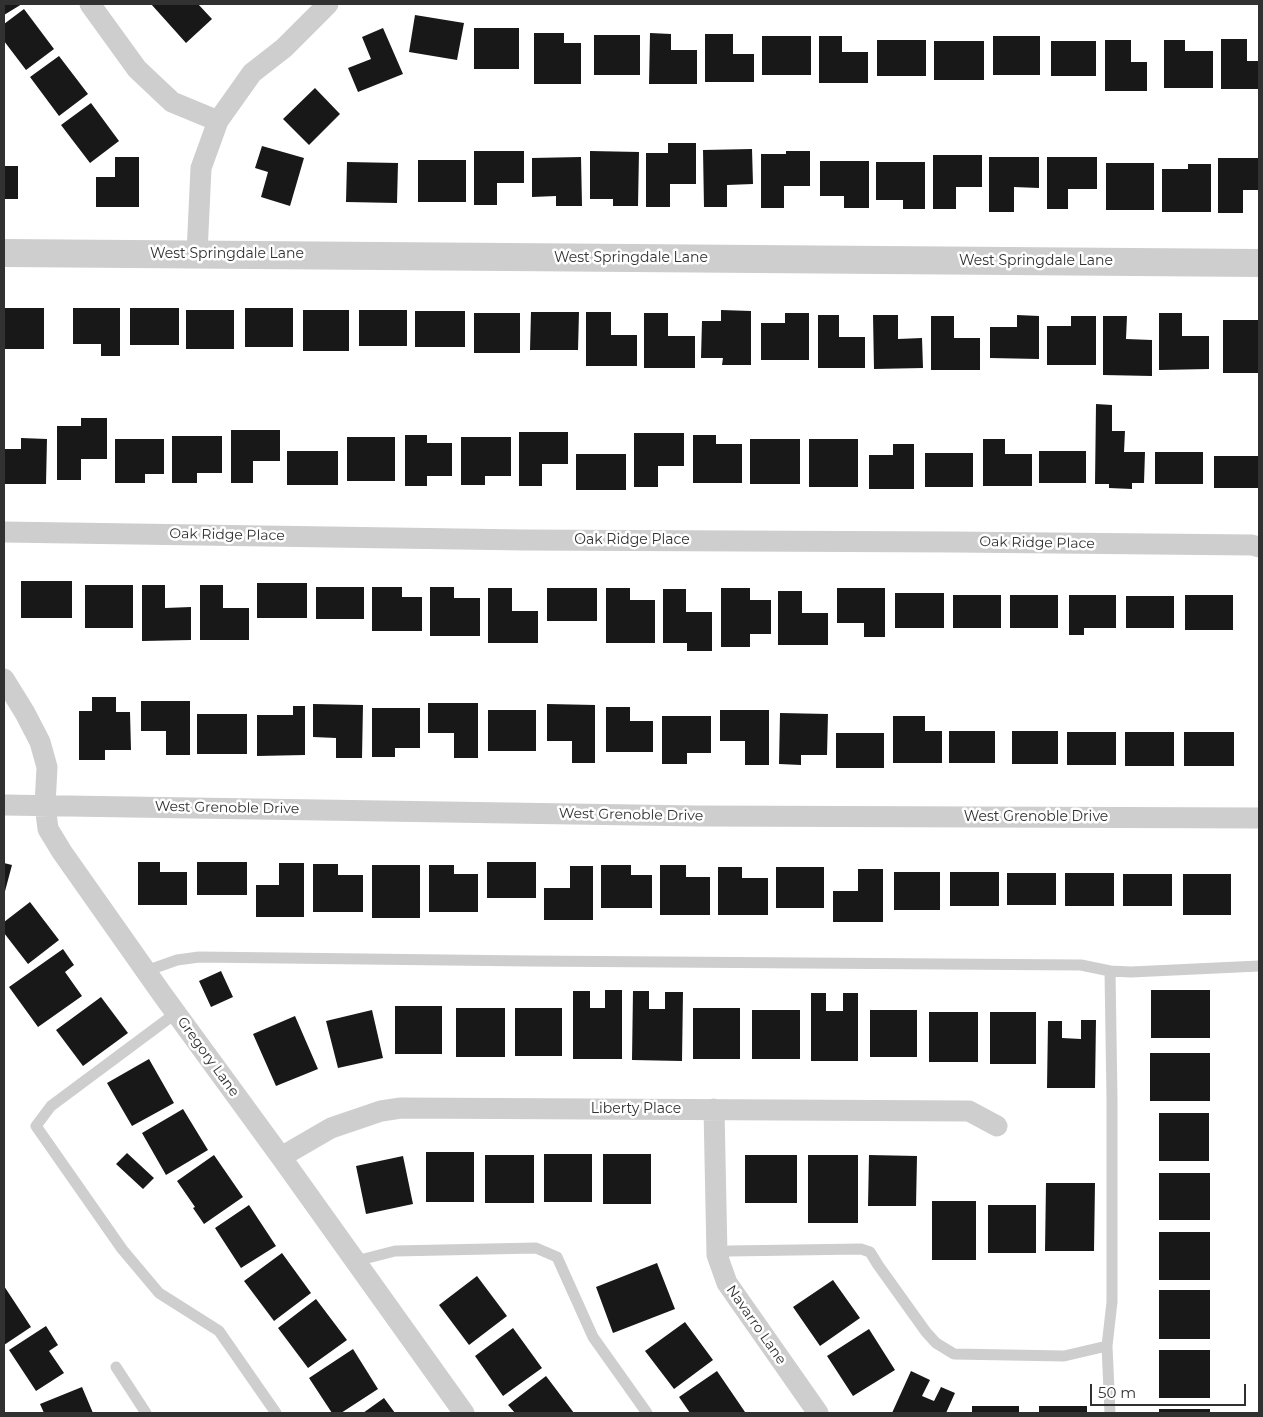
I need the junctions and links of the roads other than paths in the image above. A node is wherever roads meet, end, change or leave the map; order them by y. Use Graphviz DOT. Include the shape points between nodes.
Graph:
graph roads {
  1 [pos="90,4"];
  2 [pos="328,4"];
  3 [pos="218,120"];
  4 [pos="4,252"];
  5 [pos="197,254"];
  6 [pos="1259,263"];
  7 [pos="4,532"];
  8 [pos="1259,547"];
  9 [pos="4,679"];
  10 [pos="4,805"];
  11 [pos="45,805"];
  12 [pos="1259,818"];
  13 [pos="1259,966"];
  14 [pos="146,971"];
  15 [pos="1110,971"];
  16 [pos="176,1013"];
  17 [pos="714,1109"];
  18 [pos="997,1126"];
  19 [pos="281,1157"];
  20 [pos="716,1255"];
  21 [pos="356,1261"];
  22 [pos="1107,1346"];
  23 [pos="116,1367"];
  24 [pos="146,1413"];
  25 [pos="276,1413"];
  26 [pos="464,1413"];
  27 [pos="646,1413"];
  28 [pos="818,1413"];
  29 [pos="1110,1413"];
  1 -- 3 [label="street" via="137,69 172,102"];
  2 -- 3 [label="street" via="284,48 252,73"];
  3 -- 5 [label="street" via="201,168"];
  4 -- 5 [label="street, West Springdale Lane"];
  5 -- 6 [label="street, West Springdale Lane"];
  7 -- 8 [label="street, Oak Ridge Place"];
  9 -- 11 [label="street, Gregory Lane" via="40,742 47,767"];
  10 -- 11 [label="street, West Grenoble Drive"];
  11 -- 12 [label="street, West Grenoble Drive" via="698,816"];
  11 -- 14 [label="street, Gregory Lane" via="48,829"];
  13 -- 15 [label="lane"];
  14 -- 15 [label="lane" via="177,960 199,957 1081,965"];
  14 -- 16 [label="street, Gregory Lane"];
  15 -- 22 [label="lane" via="1112,1302"];
  16 -- 19 [label="street, Gregory Lane"];
  16 -- 25 [label="lane" via="51,1106 36,1126 128,1257 159,1293 219,1331"];
  17 -- 18 [label="street, Liberty Place" via="969,1111"];
  17 -- 19 [label="street, Liberty Place" via="401,1108 381,1111 332,1128"];
  17 -- 20 [label="street, Navarro Lane"];
  19 -- 21 [label="street, Gregory Lane"];
  20 -- 22 [label="lane" via="729,1251 861,1249 870,1252 926,1332 954,1354 1064,1356"];
  20 -- 28 [label="street, Navarro Lane" via="727,1283"];
  21 -- 26 [label="street, Gregory Lane"];
  21 -- 27 [label="lane" via="395,1251 536,1248 557,1257 593,1337"];
  22 -- 29 [label="lane"];
  23 -- 24 [label="lane"];
}
